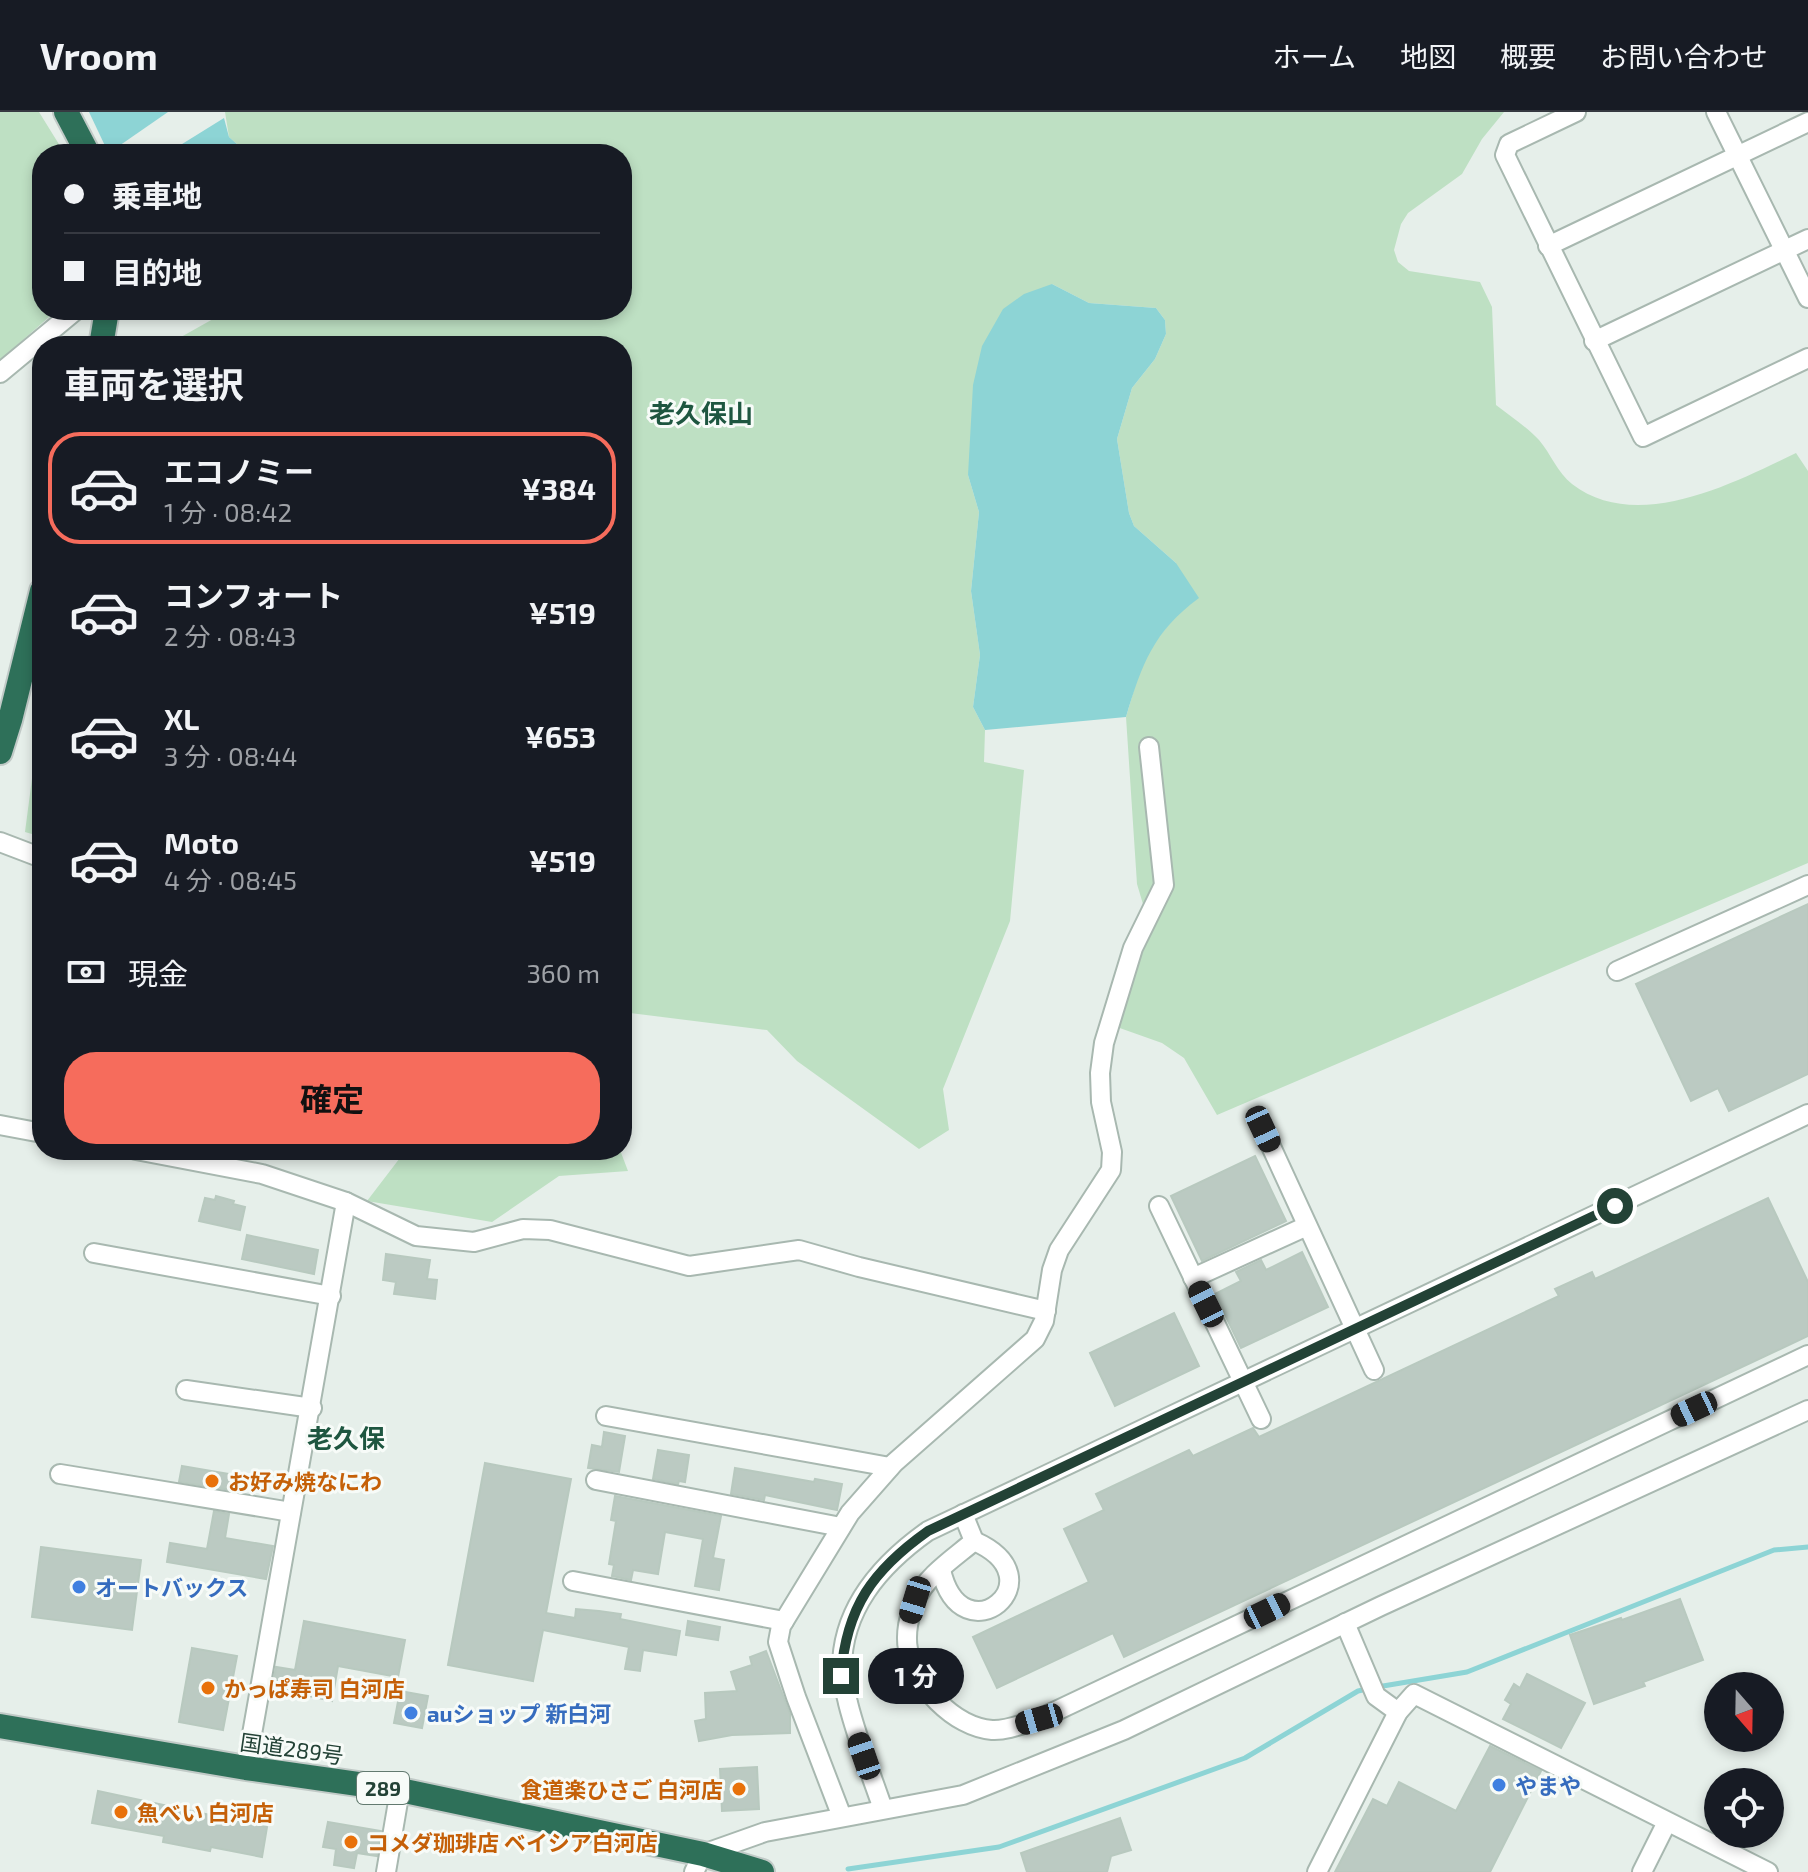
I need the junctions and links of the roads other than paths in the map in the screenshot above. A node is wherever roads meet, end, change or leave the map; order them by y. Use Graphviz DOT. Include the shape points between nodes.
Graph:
graph roads {
  1 [pos="66,112"];
  2 [pos="1576,112"];
  3 [pos="1716,112"];
  4 [pos="1808,122"];
  5 [pos="83,144"];
  6 [pos="1737,156"];
  7 [pos="1808,239"];
  8 [pos="1548,246"];
  9 [pos="1785,251"];
  10 [pos="1808,298"];
  11 [pos="64,320"];
  12 [pos="45,336"];
  13 [pos="1594,341"];
  14 [pos="32,346"];
  15 [pos="1808,358"];
  16 [pos="0,373"];
  17 [pos="32,629"];
  18 [pos="1149,747"];
  19 [pos="0,752"];
  20 [pos="0,842"];
  21 [pos="32,854"];
  22 [pos="1808,885"];
  23 [pos="1617,971"];
  24 [pos="1808,1114"];
  25 [pos="0,1125"];
  26 [pos="1263,1129"];
  27 [pos="32,1131"];
  28 [pos="188,1160"];
  29 [pos="346,1202"];
  30 [pos="1159,1206"];
  31 [pos="1307,1226"];
  32 [pos="94,1253"];
  33 [pos="1193,1278"];
  34 [pos="331,1296"];
  35 [pos="1046,1311"];
  36 [pos="1356,1330"];
  37 [pos="1808,1355"];
  38 [pos="1374,1370"];
  39 [pos="1244,1382"];
  40 [pos="186,1390"];
  41 [pos="312,1408"];
  42 [pos="1808,1410"];
  43 [pos="606,1416"];
  44 [pos="1261,1419"];
  45 [pos="890,1467"];
  46 [pos="60,1474"];
  47 [pos="596,1480"];
  48 [pos="291,1512"];
  49 [pos="963,1514"];
  50 [pos="841,1527"];
  51 [pos="974,1541"];
  52 [pos="941,1570"];
  53 [pos="573,1581"];
  54 [pos="784,1621"];
  55 [pos="1345,1623"];
  56 [pos="1398,1712"];
  57 [pos="0,1726"];
  58 [pos="246,1768"];
  59 [pos="400,1790"];
  60 [pos="883,1809"];
  61 [pos="842,1817"];
  62 [pos="1667,1822"];
  63 [pos="699,1863"];
  64 [pos="386,1872"];
  65 [pos="762,1872"];
  66 [pos="1317,1872"];
  67 [pos="1642,1872"];
  68 [pos="1768,1872"];
  1 -- 5 [label="highway"];
  2 -- 8 [label="street" via="1509,144 1505,155"];
  3 -- 6 [label="street"];
  4 -- 6 [label="street"];
  6 -- 8 [label="street"];
  6 -- 9 [label="street"];
  7 -- 9 [label="street"];
  8 -- 13 [label="street"];
  9 -- 10 [label="street"];
  9 -- 13 [label="street"];
  11 -- 12 [label="street"];
  13 -- 15 [label="street" via="1643,437"];
  14 -- 16 [label="street"];
  17 -- 19 [label="highway"];
  18 -- 35 [label="street" via="1164,885 1133,948 1104,1043 1101,1102 1111,1170 1059,1250"];
  20 -- 21 [label="street"];
  22 -- 23 [label="street"];
  24 -- 36 [label="street"];
  25 -- 27 [label="street"];
  26 -- 31 [label="street"];
  28 -- 29 [label="street" via="262,1174"];
  29 -- 34 [label="street"];
  29 -- 35 [label="street" via="416,1236 474,1242 523,1229 550,1230 689,1266 799,1250"];
  30 -- 33 [label="street"];
  31 -- 33 [label="street"];
  31 -- 36 [label="street"];
  32 -- 34 [label="street"];
  33 -- 39 [label="street"];
  34 -- 41 [label="street"];
  35 -- 45 [label="street" via="1035,1339"];
  36 -- 38 [label="street"];
  36 -- 39 [label="street"];
  37 -- 52 [label="street" via="1053,1713 1015,1726 992,1730 970,1724 948,1710 916,1673 908,1649 908,1623 915,1600"];
  39 -- 44 [label="street"];
  39 -- 49 [label="street"];
  40 -- 41 [label="street"];
  41 -- 48 [label="street"];
  42 -- 55 [label="street"];
  43 -- 45 [label="street"];
  45 -- 50 [label="street"];
  46 -- 48 [label="street"];
  47 -- 50 [label="street"];
  48 -- 58 [label="street"];
  49 -- 51 [label="street"];
  49 -- 60 [label="street" via="896,1554 864,1593 843,1646 841,1676"];
  50 -- 54 [label="street"];
  51 -- 52 [label="street"];
  51 -- 52 [label="street" via="990,1547 1009,1571 1012,1579 998,1603 988,1610 965,1610 944,1586"];
  53 -- 54 [label="street"];
  54 -- 61 [label="street" via="778,1642"];
  55 -- 56 [label="street" via="1376,1696"];
  55 -- 60 [label="street" via="1124,1730 963,1795"];
  56 -- 62 [label="street" via="1414,1694 1427,1699"];
  56 -- 66 [label="street"];
  57 -- 58 [label="highway, 国道289号 / 289"];
  58 -- 59 [label="highway, 国道289号 / 289"];
  59 -- 63 [label="highway, 国道289号 / 289"];
  59 -- 64 [label="street"];
  60 -- 61 [label="street"];
  61 -- 63 [label="street" via="765,1832"];
  62 -- 67 [label="street"];
  62 -- 68 [label="street"];
  63 -- 65 [label="highway, 国道289号 / 289"];
}
